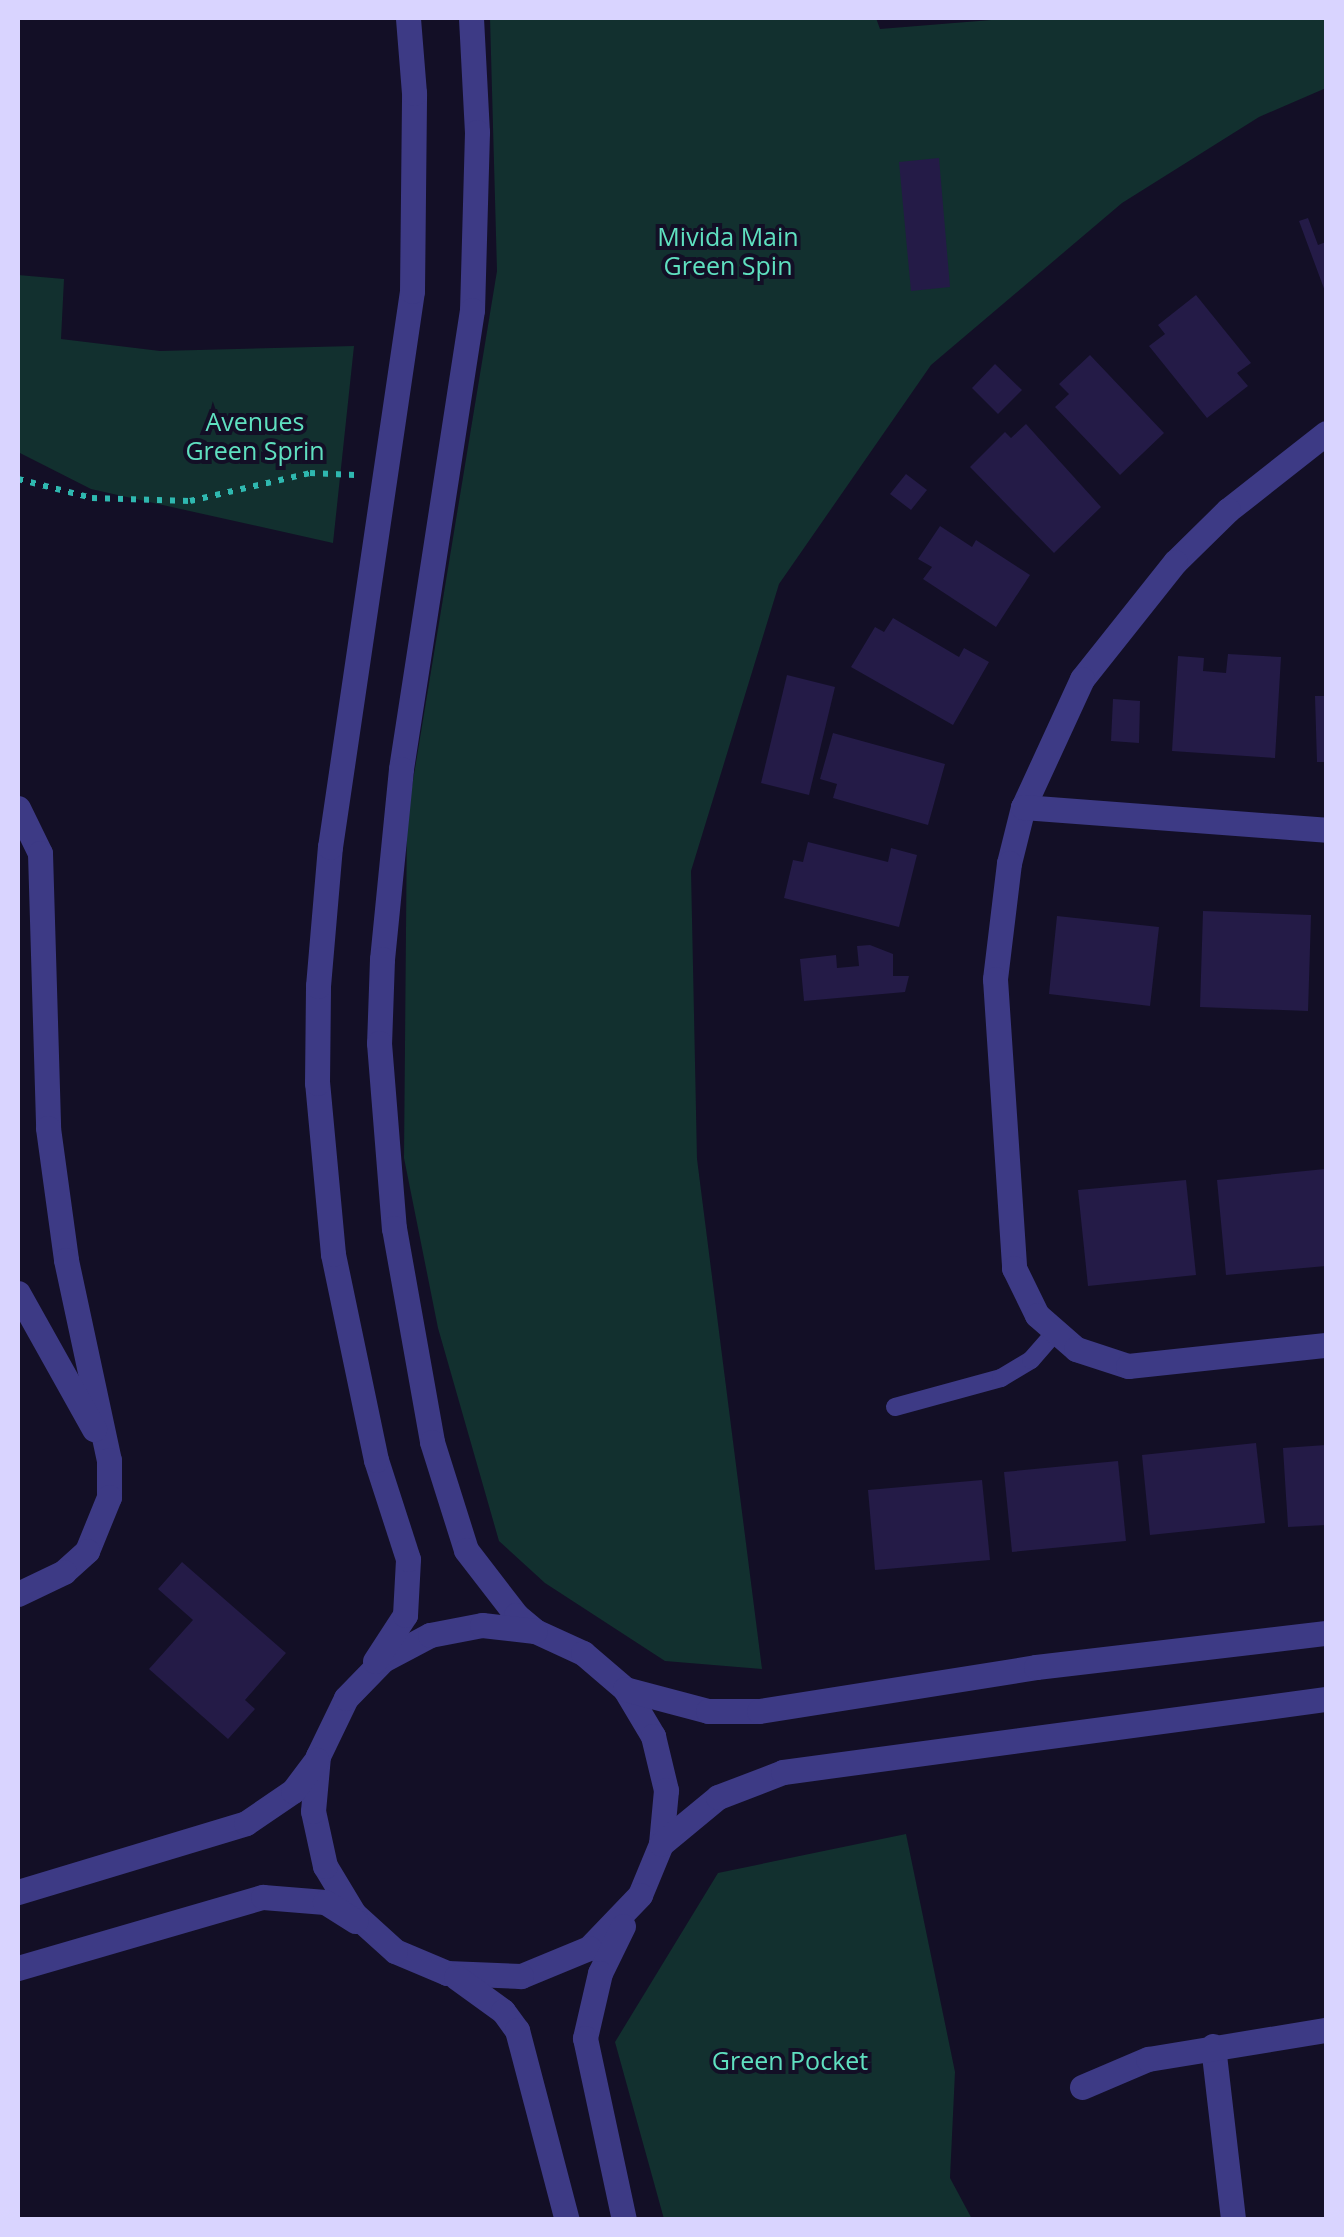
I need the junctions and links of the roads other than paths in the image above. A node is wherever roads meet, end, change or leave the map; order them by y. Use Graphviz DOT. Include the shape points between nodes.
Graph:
graph roads {
  1 [pos="408,18"];
  2 [pos="471,18"];
  3 [pos="1326,433"];
  4 [pos="1024,806"];
  5 [pos="18,808"];
  6 [pos="1326,830"];
  7 [pos="18,1292"];
  8 [pos="1054,1334"];
  9 [pos="1326,1345"];
  10 [pos="894,1407"];
  11 [pos="109,1460"];
  12 [pos="18,1594"];
  13 [pos="535,1631"];
  14 [pos="1326,1633"];
  15 [pos="625,1689"];
  16 [pos="346,1698"];
  17 [pos="1326,1699"];
  18 [pos="318,1756"];
  19 [pos="661,1844"];
  20 [pos="18,1892"];
  21 [pos="640,1895"];
  22 [pos="396,1951"];
  23 [pos="18,1968"];
  24 [pos="447,1973"];
  25 [pos="1326,2030"];
  26 [pos="1213,2046"];
  27 [pos="1082,2087"];
  28 [pos="567,2220"];
  29 [pos="624,2220"];
  30 [pos="1234,2220"];
  1 -- 16 [label="street" via="412,290 330,847 317,1084 332,1254 376,1460 408,1559 409,1588 394,1638"];
  2 -- 13 [label="street" via="477,132 472,310 401,769 379,1043 394,1228 442,1480 483,1578"];
  3 -- 4 [label="street" via="1228,510 1126,619 1074,693"];
  4 -- 6 [label="street"];
  4 -- 8 [label="street" via="999,921 996,1038 1014,1268"];
  5 -- 11 [label="street" via="40,853 48,1128 66,1260"];
  7 -- 11 [label="street"];
  8 -- 9 [label="street" via="1102,1361 1128,1366"];
  8 -- 10 [label="lane" via="1031,1360 1001,1378"];
  11 -- 12 [label="street" via="109,1496 87,1551 64,1572"];
  13 -- 15 [label="street" via="583,1653"];
  13 -- 16 [label="street" via="482,1625 430,1635 383,1660"];
  14 -- 15 [label="street" via="1036,1667 758,1711 708,1711"];
  15 -- 19 [label="street" via="653,1736 666,1790"];
  16 -- 18 [label="street"];
  17 -- 19 [label="street" via="783,1772 718,1796"];
  18 -- 20 [label="street" via="293,1792 246,1824"];
  18 -- 22 [label="street" via="313,1811 325,1866 354,1914"];
  19 -- 21 [label="street"];
  21 -- 24 [label="street" via="589,1948 556,1965 521,1976"];
  21 -- 29 [label="street" via="600,1973 585,2038"];
  22 -- 23 [label="street" via="325,1902 278,1896 196,1912"];
  22 -- 24 [label="street"];
  24 -- 28 [label="street" via="484,1995 517,2030"];
  25 -- 26 [label="street"];
  26 -- 27 [label="street" via="1148,2059"];
  26 -- 30 [label="street"];
}
